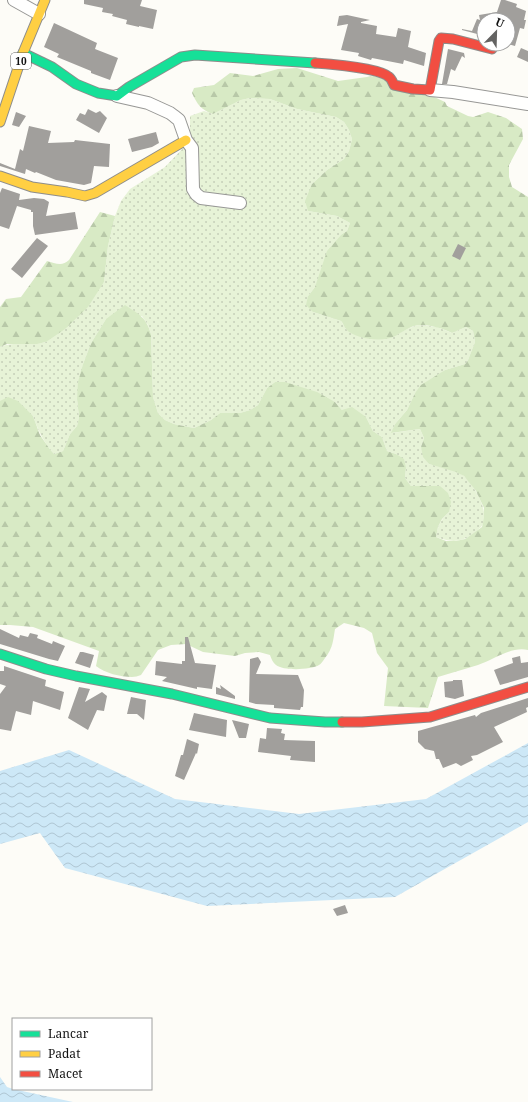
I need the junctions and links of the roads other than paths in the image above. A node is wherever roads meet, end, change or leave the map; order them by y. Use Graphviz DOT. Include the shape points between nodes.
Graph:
graph roads {
  1 [pos="14,0"];
  2 [pos="45,0"];
  3 [pos="39,14"];
  4 [pos="476,45"];
  5 [pos="23,53"];
  6 [pos="430,90"];
  7 [pos="117,96"];
  8 [pos="528,104"];
  9 [pos="0,122"];
  10 [pos="186,140"];
  11 [pos="0,176"];
  12 [pos="240,203"];
  13 [pos="0,654"];
  14 [pos="528,687"];
  1 -- 3 [label="street"];
  2 -- 3 [label="main road, 10"];
  3 -- 5 [label="main road, 10"];
  4 -- 6 [label="main road" via="441,38"];
  5 -- 7 [label="main road" via="52,67 76,84 98,93"];
  5 -- 9 [label="main road, 10"];
  6 -- 7 [label="main road" via="394,85 390,77 379,72 335,64 195,55 174,60"];
  6 -- 8 [label="street"];
  7 -- 10 [label="street" via="148,103 174,116 179,120"];
  10 -- 11 [label="main road" via="95,193 85,196 32,187"];
  10 -- 12 [label="street" via="192,148 193,189 196,194 201,198"];
  13 -- 14 [label="main road" via="46,669 172,694 270,718 325,722 430,717"];
}
